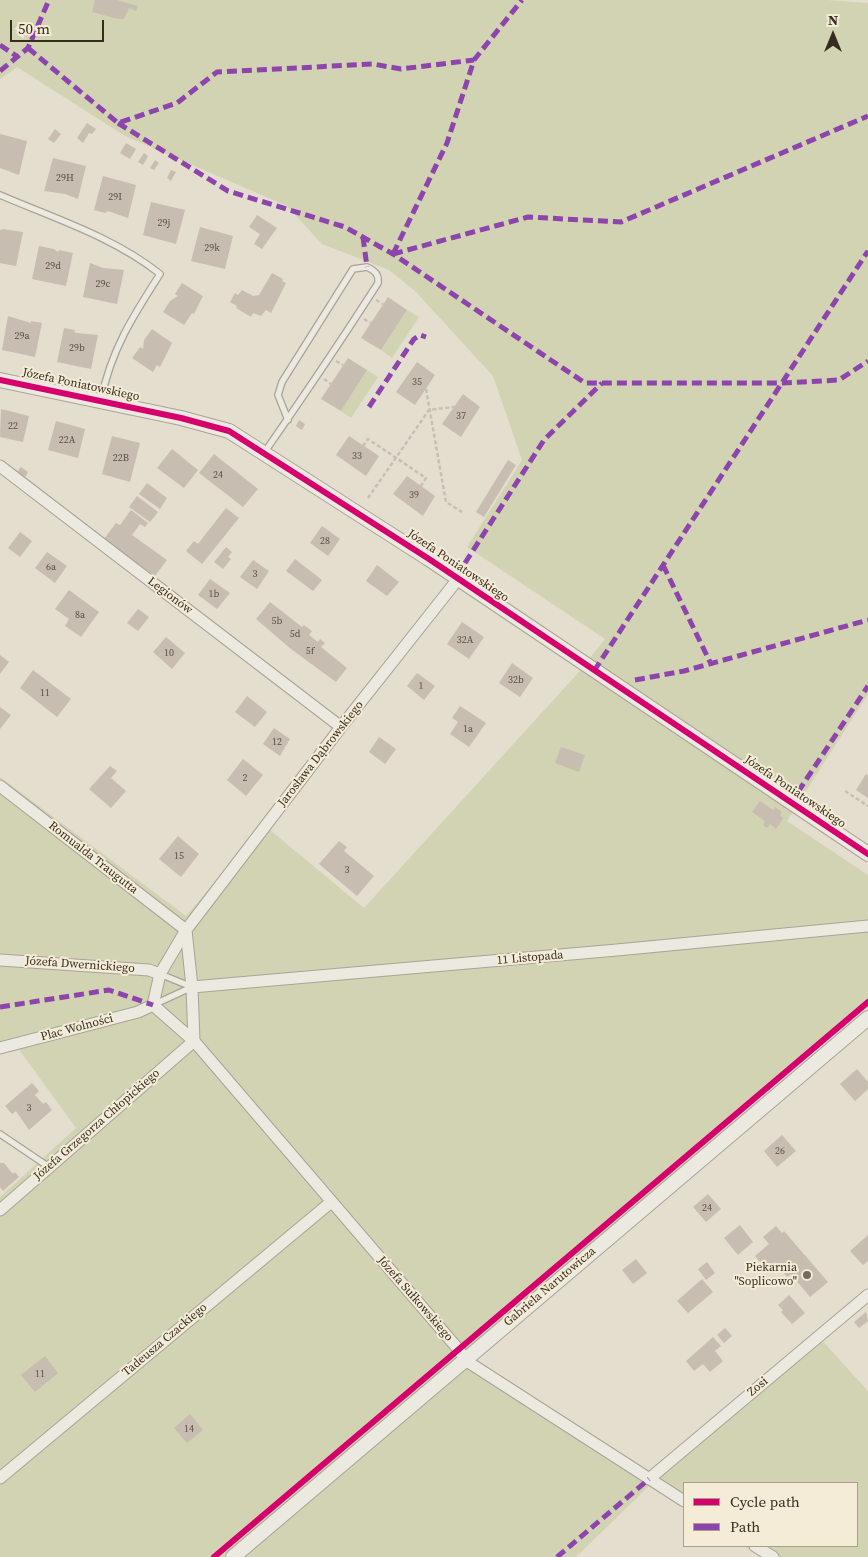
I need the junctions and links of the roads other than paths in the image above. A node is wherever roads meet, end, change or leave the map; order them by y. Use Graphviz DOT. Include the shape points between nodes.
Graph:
graph roads {
  1 [pos="0,195"];
  2 [pos="0,380"];
  3 [pos="102,400"];
  4 [pos="288,420"];
  5 [pos="264,453"];
  6 [pos="0,466"];
  7 [pos="458,579"];
  8 [pos="341,727"];
  9 [pos="0,786"];
  10 [pos="868,854"];
  11 [pos="868,926"];
  12 [pos="186,930"];
  13 [pos="0,960"];
  14 [pos="160,974"];
  15 [pos="192,987"];
  16 [pos="153,1005"];
  17 [pos="868,1018"];
  18 [pos="194,1041"];
  19 [pos="0,1048"];
  20 [pos="0,1134"];
  21 [pos="49,1168"];
  22 [pos="330,1203"];
  23 [pos="0,1210"];
  24 [pos="868,1295"];
  25 [pos="465,1360"];
  26 [pos="0,1478"];
  27 [pos="649,1479"];
  28 [pos="683,1501"];
  29 [pos="757,1547"];
  30 [pos="233,1557"];
  31 [pos="773,1557"];
  1 -- 3 [label="lane" via="103,240 160,274 125,328 105,380"];
  2 -- 3 [label="street, Józefa Poniatowskiego"];
  3 -- 5 [label="street, Józefa Poniatowskiego" via="229,431"];
  4 -- 4 [label="lane" via="378,283 379,277 367,267 353,269 282,382 278,395"];
  4 -- 5 [label="lane"];
  5 -- 7 [label="street, Józefa Poniatowskiego"];
  6 -- 8 [label="street, Legionów"];
  7 -- 8 [label="street, Jarosława Dąbrowskiego"];
  7 -- 10 [label="street, Józefa Poniatowskiego"];
  8 -- 12 [label="street, Jarosława Dąbrowskiego"];
  9 -- 12 [label="street, Romualda Traugutta"];
  11 -- 15 [label="street, 11 Listopada"];
  12 -- 14 [label="street, Jarosława Dąbrowskiego"];
  12 -- 15 [label="street"];
  13 -- 14 [label="street, Józefa Dwernickiego" via="148,970"];
  14 -- 15 [label="lane"];
  14 -- 16 [label="street"];
  15 -- 16 [label="lane"];
  15 -- 18 [label="street"];
  16 -- 18 [label="street, Józefa Sułkowskiego"];
  16 -- 19 [label="street, Plac Wolności" via="138,1012"];
  17 -- 25 [label="street, Gabriela Narutowicza"];
  18 -- 21 [label="street, Józefa Grzegorza Chłopickiego"];
  18 -- 22 [label="street, Józefa Sułkowskiego"];
  20 -- 21 [label="lane"];
  21 -- 23 [label="street, Józefa Grzegorza Chłopickiego"];
  22 -- 25 [label="street, Józefa Sułkowskiego"];
  22 -- 26 [label="street, Tadeusza Czackiego"];
  24 -- 27 [label="street, Zosi"];
  25 -- 27 [label="street, Józefa Sułkowskiego"];
  25 -- 30 [label="street, Gabriela Narutowicza"];
  27 -- 28 [label="street, Józefa Sułkowskiego"];
  29 -- 31 [label="street"];
}
